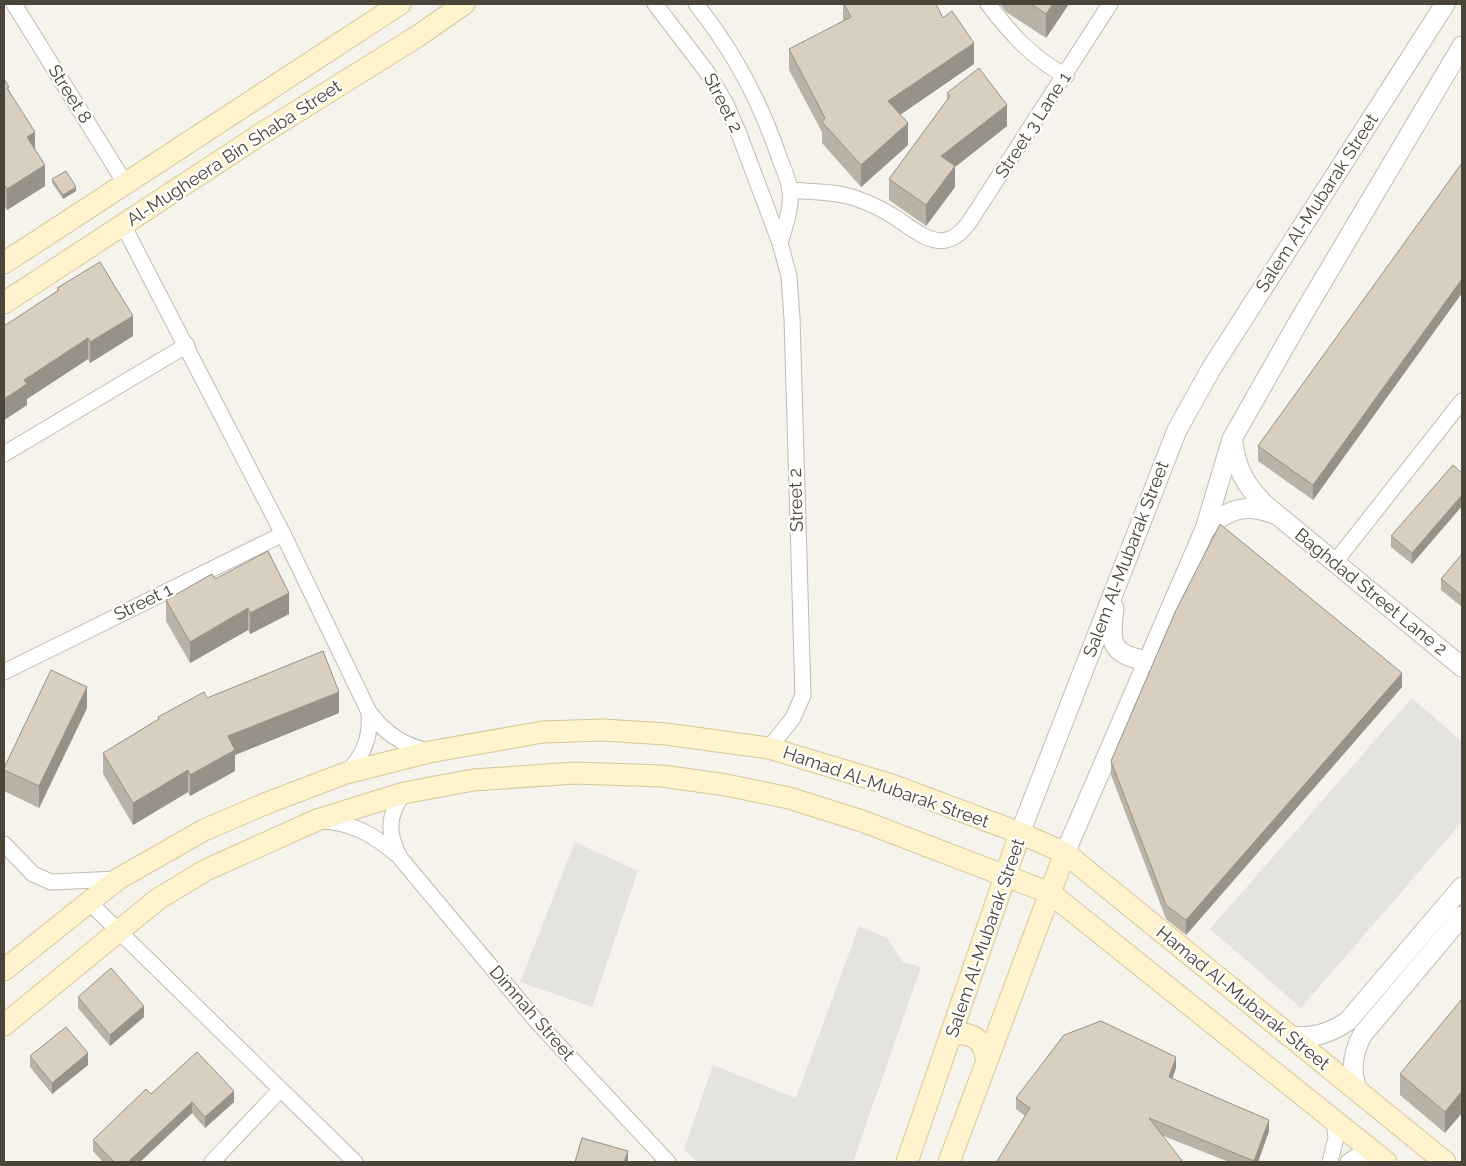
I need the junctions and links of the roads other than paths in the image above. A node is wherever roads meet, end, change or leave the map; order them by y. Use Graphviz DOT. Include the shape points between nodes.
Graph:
graph roads {
  1 [pos="14,4"];
  2 [pos="400,4"];
  3 [pos="464,4"];
  4 [pos="655,4"];
  5 [pos="696,4"];
  6 [pos="988,4"];
  7 [pos="1110,4"];
  8 [pos="1445,4"];
  9 [pos="1462,46"];
  10 [pos="1066,76"];
  11 [pos="125,183"];
  12 [pos="790,190"];
  13 [pos="123,226"];
  14 [pos="780,243"];
  15 [pos="4,263"];
  16 [pos="4,303"];
  17 [pos="186,345"];
  18 [pos="1462,401"];
  19 [pos="1232,439"];
  20 [pos="4,454"];
  21 [pos="1280,517"];
  22 [pos="1205,528"];
  23 [pos="283,534"];
  24 [pos="1335,562"];
  25 [pos="1116,584"];
  26 [pos="1148,661"];
  27 [pos="1462,667"];
  28 [pos="4,672"];
  29 [pos="369,712"];
  30 [pos="769,748"];
  31 [pos="429,752"];
  32 [pos="346,773"];
  33 [pos="404,793"];
  34 [pos="317,820"];
  35 [pos="1020,833"];
  36 [pos="4,844"];
  37 [pos="1065,853"];
  38 [pos="401,859"];
  39 [pos="1006,875"];
  40 [pos="118,879"];
  41 [pos="1462,887"];
  42 [pos="1050,893"];
  43 [pos="90,902"];
  44 [pos="1462,916"];
  45 [pos="119,931"];
  46 [pos="4,970"];
  47 [pos="1376,988"];
  48 [pos="1390,1001"];
  49 [pos="4,1025"];
  50 [pos="951,1036"];
  51 [pos="1288,1036"];
  52 [pos="986,1058"];
  53 [pos="280,1090"];
  54 [pos="1358,1092"];
  55 [pos="1334,1118"];
  56 [pos="1379,1157"];
  57 [pos="212,1162"];
  58 [pos="355,1162"];
  59 [pos="668,1162"];
  60 [pos="907,1162"];
  61 [pos="949,1162"];
  62 [pos="1330,1162"];
  63 [pos="1348,1162"];
  64 [pos="1445,1162"];
  1 -- 11 [label="street, Street 8"];
  2 -- 11 [label="main road, Al-Mugheera Bin Shaba Street"];
  3 -- 13 [label="main road, Al-Mugheera Bin Shaba Street"];
  4 -- 14 [label="street, Street 2" via="688,44 725,102"];
  5 -- 12 [label="street, Street 2" via="716,29 753,92 768,124"];
  6 -- 10 [label="street" via="1022,46 1049,68"];
  7 -- 10 [label="street, Street 3 Lane 1"];
  8 -- 25 [label="street, Salem Al-Mubarak Street" via="1211,369 1177,430"];
  9 -- 19 [label="street"];
  10 -- 12 [label="street, Street 3 Lane 1" via="966,227 948,240 927,239 882,209 853,197"];
  11 -- 15 [label="main road, Al-Mugheera Bin Shaba Street"];
  12 -- 14 [label="street, Street 2" via="789,213"];
  13 -- 16 [label="main road, Al-Mugheera Bin Shaba Street"];
  13 -- 17 [label="street"];
  14 -- 30 [label="street, Street 2" via="789,276 792,318 802,695 793,718"];
  17 -- 20 [label="street"];
  17 -- 23 [label="street"];
  18 -- 24 [label="street"];
  19 -- 21 [label="street, Baghdad Street Lane 2" via="1241,475 1251,491"];
  19 -- 22 [label="street"];
  21 -- 22 [label="street, Baghdad Street Lane 2" via="1260,509 1240,509 1221,516"];
  21 -- 24 [label="street, Baghdad Street Lane 2"];
  22 -- 26 [label="street"];
  23 -- 28 [label="street, Street 1"];
  23 -- 29 [label="street"];
  24 -- 27 [label="street, Baghdad Street Lane 2"];
  25 -- 26 [label="street" via="1114,644 1124,655"];
  25 -- 35 [label="street, Salem Al-Mubarak Street"];
  26 -- 37 [label="street"];
  29 -- 31 [label="street" via="395,738"];
  29 -- 32 [label="street" via="369,732 364,750"];
  30 -- 31 [label="main road, Hamad Al-Mubarak Street" via="666,734 603,730 542,732"];
  30 -- 35 [label="main road, Hamad Al-Mubarak Street" via="892,785"];
  31 -- 32 [label="main road, Hamad Al-Mubarak Street"];
  32 -- 40 [label="main road, Hamad Al-Mubarak Street" via="204,830"];
  33 -- 34 [label="main road, Hamad Al-Mubarak Street"];
  33 -- 38 [label="street, Dimnah Street" via="395,805 390,825 394,846"];
  33 -- 39 [label="main road, Hamad Al-Mubarak Street" via="473,780 575,773 662,776 789,798 862,820"];
  34 -- 38 [label="street, Dimnah Street" via="341,822 363,830"];
  34 -- 45 [label="main road, Hamad Al-Mubarak Street" via="206,870 158,899"];
  35 -- 37 [label="main road, Hamad Al-Mubarak Street"];
  35 -- 39 [label="main road, Salem Al-Mubarak Street"];
  36 -- 40 [label="street" via="33,874 51,882"];
  37 -- 42 [label="main road"];
  37 -- 51 [label="main road, Hamad Al-Mubarak Street"];
  38 -- 59 [label="street, Dimnah Street" via="539,1024"];
  39 -- 42 [label="main road, Hamad Al-Mubarak Street"];
  39 -- 50 [label="main road, Salem Al-Mubarak Street"];
  40 -- 43 [label="main road, Hamad Al-Mubarak Street"];
  41 -- 47 [label="street"];
  42 -- 52 [label="main road"];
  42 -- 55 [label="main road, Hamad Al-Mubarak Street"];
  43 -- 45 [label="street"];
  43 -- 46 [label="main road, Hamad Al-Mubarak Street"];
  44 -- 48 [label="street"];
  45 -- 49 [label="main road, Hamad Al-Mubarak Street"];
  45 -- 53 [label="street"];
  47 -- 48 [label="street"];
  47 -- 51 [label="street" via="1357,1012 1338,1028 1313,1037"];
  48 -- 54 [label="street" via="1355,1049 1353,1075"];
  50 -- 52 [label="main road" via="965,1034 978,1039"];
  50 -- 60 [label="main road, Salem Al-Mubarak Street"];
  51 -- 54 [label="main road, Hamad Al-Mubarak Street"];
  52 -- 61 [label="main road"];
  53 -- 57 [label="street"];
  53 -- 58 [label="street"];
  54 -- 64 [label="main road, Hamad Al-Mubarak Street"];
  55 -- 56 [label="main road, Hamad Al-Mubarak Street"];
  55 -- 62 [label="street" via="1336,1138"];
  56 -- 63 [label="street"];
}
